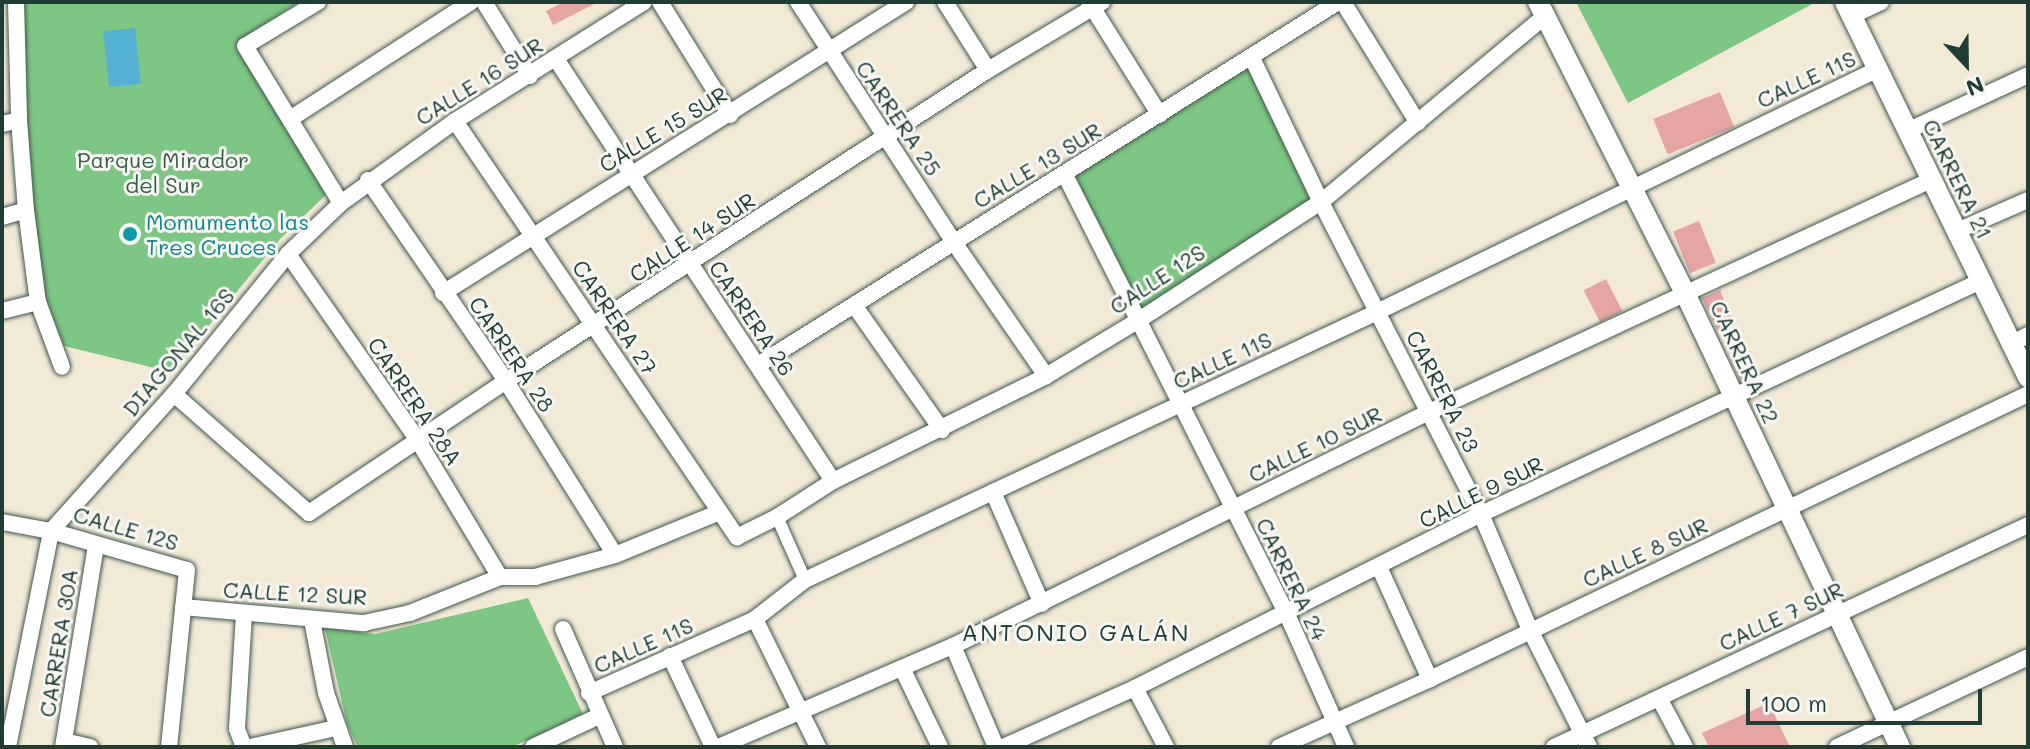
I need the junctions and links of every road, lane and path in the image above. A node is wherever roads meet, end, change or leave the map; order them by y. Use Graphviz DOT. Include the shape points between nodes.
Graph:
graph roads {
  1 [pos="16,2"];
  2 [pos="318,2"];
  3 [pos="471,2"];
  4 [pos="484,2"];
  5 [pos="644,2"];
  6 [pos="660,2"];
  7 [pos="798,2"];
  8 [pos="906,2"];
  9 [pos="945,2"];
  10 [pos="1341,2"];
  11 [pos="1564,2"];
  12 [pos="1881,2"];
  13 [pos="1095,4"];
  14 [pos="1542,8"];
  15 [pos="1848,9"];
  16 [pos="8,30"];
  17 [pos="828,51"];
  18 [pos="1252,58"];
  19 [pos="556,59"];
  20 [pos="1878,69"];
  21 [pos="988,70"];
  22 [pos="2028,75"];
  23 [pos="530,76"];
  24 [pos="730,115"];
  25 [pos="1160,115"];
  26 [pos="290,119"];
  27 [pos="455,121"];
  28 [pos="10,122"];
  29 [pos="1418,123"];
  30 [pos="1907,131"];
  31 [pos="886,138"];
  32 [pos="630,173"];
  33 [pos="1065,175"];
  34 [pos="368,180"];
  35 [pos="1931,180"];
  36 [pos="1632,187"];
  37 [pos="2028,200"];
  38 [pos="1321,202"];
  39 [pos="341,203"];
  40 [pos="26,210"];
  41 [pos="2,217"];
  42 [pos="1957,231"];
  43 [pos="533,234"];
  44 [pos="953,241"];
  45 [pos="288,254"];
  46 [pos="689,265"];
  47 [pos="1981,281"];
  48 [pos="443,293"];
  49 [pos="1685,293"];
  50 [pos="38,302"];
  51 [pos="854,305"];
  52 [pos="2,311"];
  53 [pos="1377,312"];
  54 [pos="1139,320"];
  55 [pos="594,326"];
  56 [pos="2020,340"];
  57 [pos="758,365"];
  58 [pos="62,367"];
  59 [pos="1046,376"];
  60 [pos="2028,378"];
  61 [pos="506,381"];
  62 [pos="174,394"];
  63 [pos="2028,394"];
  64 [pos="1735,397"];
  65 [pos="1181,404"];
  66 [pos="1429,412"];
  67 [pos="942,430"];
  68 [pos="417,439"];
  69 [pos="833,481"];
  70 [pos="993,492"];
  71 [pos="1234,509"];
  72 [pos="1788,510"];
  73 [pos="720,512"];
  74 [pos="1481,514"];
  75 [pos="777,517"];
  76 [pos="2,522"];
  77 [pos="2028,525"];
  78 [pos="51,531"];
  79 [pos="737,537"];
  80 [pos="96,546"];
  81 [pos="615,555"];
  82 [pos="1380,569"];
  83 [pos="500,577"];
  84 [pos="805,580"];
  85 [pos="1042,604"];
  86 [pos="183,607"];
  87 [pos="1286,612"];
  88 [pos="244,614"];
  89 [pos="1839,614"];
  90 [pos="755,619"];
  91 [pos="312,620"];
  92 [pos="563,629"];
  93 [pos="1530,630"];
  94 [pos="953,646"];
  95 [pos="670,656"];
  96 [pos="2028,657"];
  97 [pos="902,668"];
  98 [pos="1430,679"];
  99 [pos="1135,688"];
  100 [pos="589,693"];
  101 [pos="1659,698"];
  102 [pos="801,710"];
  103 [pos="599,716"];
  104 [pos="1890,722"];
  105 [pos="1334,723"];
  106 [pos="336,728"];
  107 [pos="1586,740"];
  108 [pos="64,744"];
  109 [pos="8,747"];
  110 [pos="90,747"];
  111 [pos="169,747"];
  112 [pos="247,747"];
  113 [pos="345,747"];
  114 [pos="533,747"];
  115 [pos="615,747"];
  116 [pos="715,747"];
  117 [pos="818,747"];
  118 [pos="940,747"];
  119 [pos="996,747"];
  120 [pos="1003,747"];
  121 [pos="1166,747"];
  122 [pos="1279,747"];
  123 [pos="1346,747"];
  124 [pos="1554,747"];
  125 [pos="1685,747"];
  126 [pos="1837,747"];
  127 [pos="1900,747"];
  1 -- 16 [label="street"];
  2 -- 26 [label="street" via="245,46"];
  3 -- 26 [label="street"];
  4 -- 23 [label="street"];
  5 -- 19 [label="street, CALLE 16 SUR"];
  6 -- 24 [label="street"];
  7 -- 17 [label="street, CARRERA 25"];
  8 -- 17 [label="street, CALLE 15 SUR"];
  9 -- 21 [label="street"];
  10 -- 18 [label="street, CALLE 13 SUR"];
  10 -- 29 [label="street"];
  11 -- 14 [label="street, CALLE 12S"];
  12 -- 15 [label="street"];
  13 -- 21 [label="street, CALLE 14 SUR"];
  13 -- 25 [label="street"];
  14 -- 29 [label="street, CALLE 12S"];
  14 -- 36 [label="street, CARRERA 22"];
  15 -- 20 [label="street, CARRERA 21"];
  16 -- 28 [label="street"];
  17 -- 24 [label="street, CALLE 15 SUR"];
  17 -- 31 [label="street, CARRERA 25"];
  18 -- 25 [label="street, CALLE 13 SUR"];
  18 -- 38 [label="street, CARRERA 23"];
  19 -- 23 [label="street, CALLE 16 SUR"];
  19 -- 32 [label="street, CARRERA 26"];
  20 -- 30 [label="street, CARRERA 21"];
  20 -- 36 [label="street, CALLE 11S"];
  21 -- 31 [label="street, CALLE 14 SUR"];
  22 -- 30 [label="street"];
  23 -- 27 [label="street, CALLE 16 SUR"];
  24 -- 32 [label="street, CALLE 15 SUR"];
  25 -- 33 [label="street, CALLE 13 SUR"];
  26 -- 39 [label="street"];
  27 -- 34 [label="street, CALLE 16 SUR"];
  27 -- 43 [label="street, CARRERA 27"];
  28 -- 40 [label="street"];
  29 -- 38 [label="street, CALLE 12S"];
  30 -- 35 [label="street, CARRERA 21"];
  31 -- 44 [label="street, CARRERA 25"];
  31 -- 46 [label="street, CALLE 14 SUR"];
  32 -- 43 [label="street, CALLE 15 SUR"];
  32 -- 46 [label="street, CARRERA 26"];
  33 -- 44 [label="street, CALLE 13 SUR"];
  33 -- 54 [label="street, CARRERA 24"];
  34 -- 39 [label="street, CALLE 16 SUR"];
  34 -- 48 [label="street, CARRERA 28"];
  35 -- 42 [label="street, CARRERA 21"];
  35 -- 49 [label="street, CALLE 10 SUR"];
  36 -- 49 [label="street, CARRERA 22"];
  36 -- 53 [label="street, CALLE 11S"];
  37 -- 42 [label="street"];
  38 -- 53 [label="street, CARRERA 23"];
  38 -- 54 [label="street, CALLE 12S"];
  39 -- 45 [label="street, DIAGONAL 16S"];
  40 -- 41 [label="street"];
  40 -- 50 [label="street"];
  42 -- 47 [label="street, CARRERA 21"];
  43 -- 48 [label="street, CALLE 15 SUR"];
  43 -- 55 [label="street, CARRERA 27"];
  44 -- 51 [label="street, CALLE 13 SUR"];
  44 -- 59 [label="street, CARRERA 25"];
  45 -- 62 [label="street, DIAGONAL 16S"];
  45 -- 68 [label="street, CARRERA 28A"];
  46 -- 55 [label="street, CALLE 14 SUR"];
  46 -- 57 [label="street, CARRERA 26"];
  47 -- 56 [label="street, CARRERA 21"];
  47 -- 64 [label="street, CALLE 9 SUR"];
  48 -- 61 [label="street, CARRERA 28"];
  49 -- 64 [label="street, CARRERA 22"];
  49 -- 66 [label="street, CALLE 10 SUR"];
  50 -- 52 [label="street"];
  50 -- 58 [label="street"];
  51 -- 57 [label="street, CALLE 13 SUR"];
  51 -- 67 [label="street"];
  53 -- 65 [label="street, CALLE 11S"];
  53 -- 66 [label="street, CARRERA 23"];
  54 -- 59 [label="street, CALLE 12S"];
  54 -- 65 [label="street, CARRERA 24"];
  55 -- 61 [label="street, CALLE 14 SUR"];
  55 -- 73 [label="street, CARRERA 27"];
  56 -- 60 [label="street, CARRERA 21"];
  57 -- 69 [label="street, CARRERA 26"];
  59 -- 67 [label="street, CALLE 12S"];
  61 -- 68 [label="street, CALLE 14 SUR"];
  61 -- 81 [label="street, CARRERA 28"];
  62 -- 68 [label="street, CALLE 14 SUR" via="309,513"];
  62 -- 78 [label="street, DIAGONAL 16S"];
  63 -- 72 [label="street, CALLE 8 SUR"];
  64 -- 72 [label="street, CARRERA 22"];
  64 -- 74 [label="street, CALLE 9 SUR"];
  65 -- 70 [label="street, CALLE 11S"];
  65 -- 71 [label="street, CARRERA 24"];
  66 -- 71 [label="street, CALLE 10 SUR"];
  66 -- 74 [label="street, CARRERA 23"];
  67 -- 69 [label="street, CALLE 12S"];
  68 -- 83 [label="street, CARRERA 28A"];
  69 -- 75 [label="street, CALLE 12S"];
  70 -- 84 [label="street, CALLE 11S"];
  70 -- 85 [label="street"];
  71 -- 85 [label="street, CALLE 10 SUR"];
  71 -- 87 [label="street, CARRERA 24"];
  72 -- 89 [label="street, CARRERA 22"];
  72 -- 93 [label="street, CALLE 8 SUR"];
  73 -- 79 [label="street, CARRERA 27"];
  73 -- 81 [label="street, CALLE 12 SUR"];
  74 -- 82 [label="street, CALLE 9 SUR"];
  74 -- 93 [label="street, CARRERA 23"];
  75 -- 79 [label="street, CALLE 12S"];
  75 -- 84 [label="street"];
  76 -- 78 [label="street, CALLE 12S"];
  77 -- 89 [label="street, CALLE 7 SUR"];
  78 -- 80 [label="street, CALLE 12S"];
  78 -- 109 [label="street"];
  80 -- 86 [label="street, CALLE 12S" via="187,570"];
  80 -- 108 [label="street, CARRERA 30A"];
  81 -- 83 [label="street, CALLE 12 SUR" via="535,577"];
  82 -- 87 [label="street, CALLE 9 SUR"];
  82 -- 98 [label="street"];
  83 -- 91 [label="street, CALLE 12 SUR" via="410,613 364,623"];
  84 -- 90 [label="street, CALLE 11S"];
  85 -- 94 [label="street, CALLE 10 SUR"];
  86 -- 88 [label="street, CALLE 12 SUR"];
  86 -- 111 [label="street"];
  87 -- 99 [label="street, CALLE 9 SUR"];
  87 -- 105 [label="street, CARRERA 24"];
  88 -- 91 [label="street, CALLE 12 SUR"];
  88 -- 112 [label="street" via="237,729"];
  89 -- 101 [label="street, CALLE 7 SUR"];
  89 -- 104 [label="street, CARRERA 22"];
  90 -- 95 [label="street, CALLE 11S"];
  90 -- 102 [label="street"];
  91 -- 106 [label="street"];
  92 -- 100 [label="street"];
  93 -- 98 [label="street, CALLE 8 SUR"];
  93 -- 107 [label="street, CARRERA 23"];
  94 -- 97 [label="street, CALLE 10 SUR"];
  94 -- 119 [label="street"];
  95 -- 100 [label="street, CALLE 11S"];
  95 -- 116 [label="street"];
  96 -- 104 [label="street"];
  97 -- 102 [label="street, CALLE 10 SUR"];
  97 -- 118 [label="street"];
  98 -- 105 [label="street, CALLE 8 SUR"];
  99 -- 120 [label="street, CALLE 9 SUR"];
  99 -- 121 [label="street"];
  100 -- 103 [label="street"];
  101 -- 107 [label="street, CALLE 7 SUR"];
  101 -- 125 [label="street"];
  102 -- 116 [label="street, CALLE 10 SUR"];
  102 -- 117 [label="street"];
  103 -- 114 [label="street"];
  103 -- 115 [label="street"];
  104 -- 126 [label="street"];
  104 -- 127 [label="street, CARRERA 22"];
  105 -- 122 [label="street, CALLE 8 SUR"];
  105 -- 123 [label="street, CARRERA 24"];
  106 -- 112 [label="street"];
  106 -- 113 [label="street"];
  107 -- 124 [label="street, CALLE 7 SUR"];
  108 -- 110 [label="street"];
}
